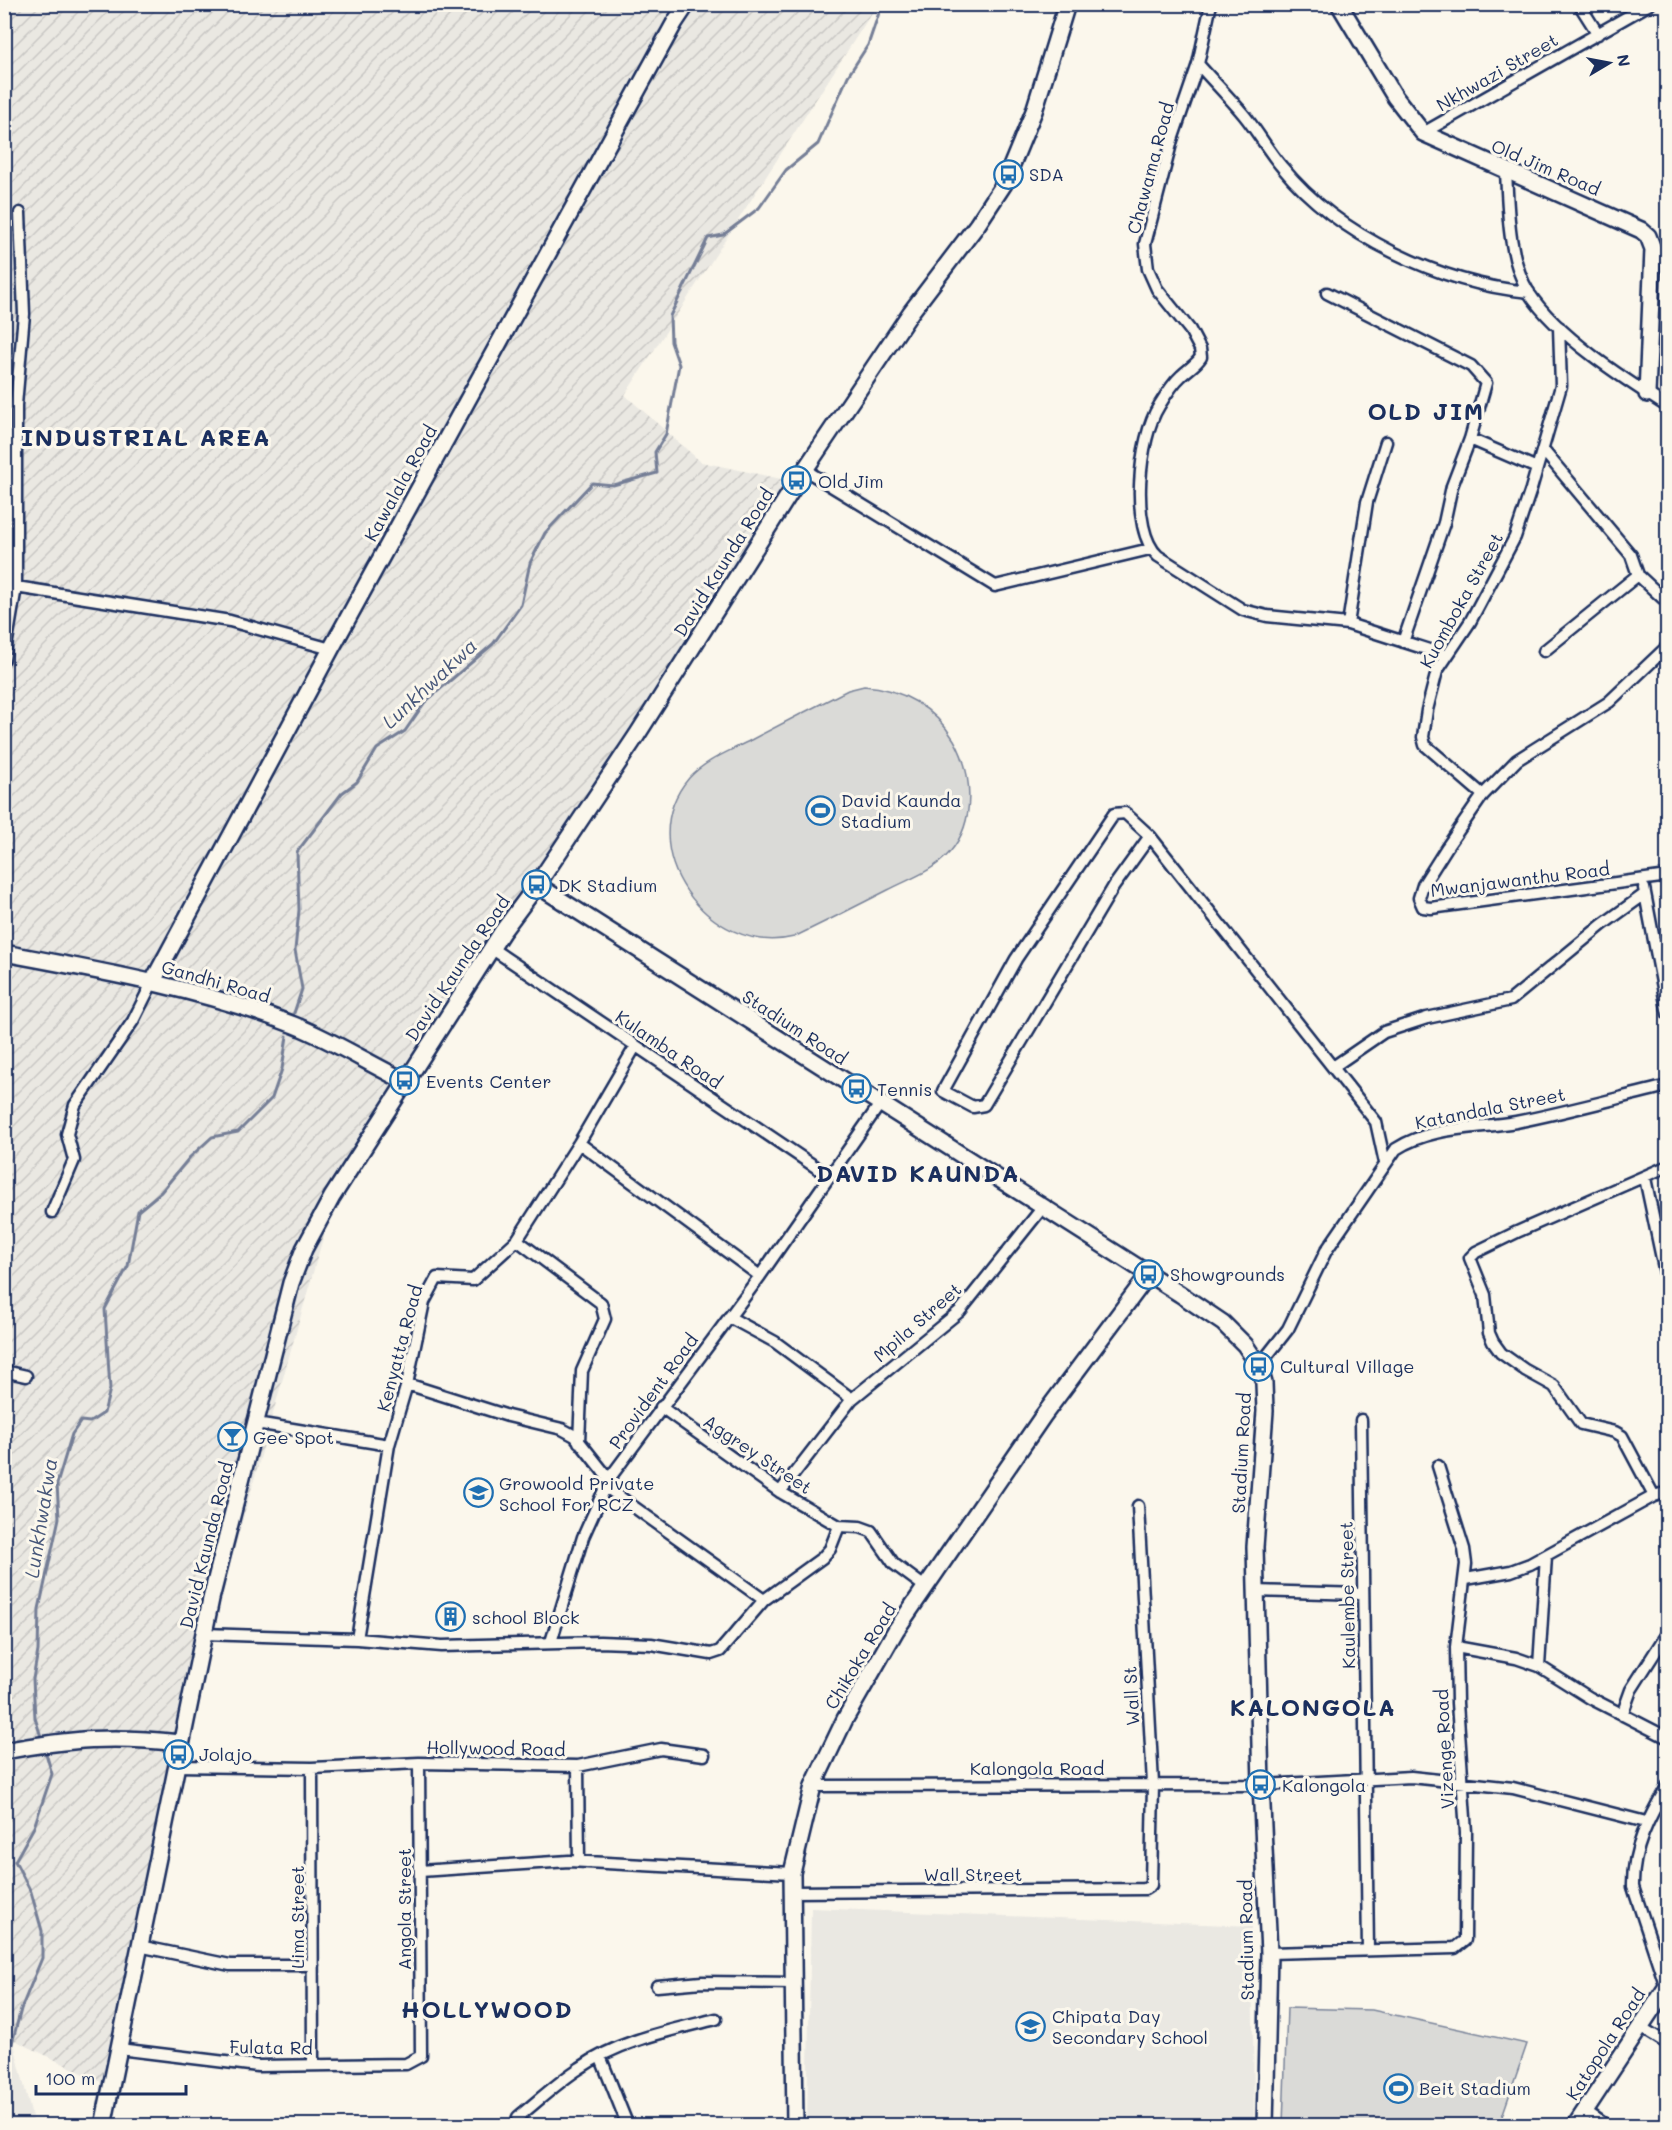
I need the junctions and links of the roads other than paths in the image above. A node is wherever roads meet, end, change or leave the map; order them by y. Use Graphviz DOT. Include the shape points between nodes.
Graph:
graph roads {
  1 [pos="687,4"];
  2 [pos="1067,4"];
  3 [pos="1211,4"];
  4 [pos="1339,4"];
  5 [pos="1579,4"];
  6 [pos="1650,4"];
  7 [pos="1598,34"];
  8 [pos="1198,64"];
  9 [pos="1423,133"];
  10 [pos="1506,171"];
  11 [pos="20,213"];
  12 [pos="1327,292"];
  13 [pos="1529,292"];
  14 [pos="1559,327"];
  15 [pos="1647,394"];
  16 [pos="1668,407"];
  17 [pos="1470,439"];
  18 [pos="1386,442"];
  19 [pos="1543,450"];
  20 [pos="1537,468"];
  21 [pos="805,470"];
  22 [pos="1154,553"];
  23 [pos="1638,575"];
  24 [pos="16,587"];
  25 [pos="1668,603"];
  26 [pos="1348,624"];
  27 [pos="1403,642"];
  28 [pos="1668,646"];
  29 [pos="331,649"];
  30 [pos="1544,651"];
  31 [pos="1445,655"];
  32 [pos="4,659"];
  33 [pos="1484,795"];
  34 [pos="1150,836"];
  35 [pos="1668,876"];
  36 [pos="1642,880"];
  37 [pos="537,885"];
  38 [pos="1645,894"];
  39 [pos="491,948"];
  40 [pos="4,953"];
  41 [pos="152,983"];
  42 [pos="1668,1014"];
  43 [pos="635,1047"];
  44 [pos="1333,1067"];
  45 [pos="405,1081"];
  46 [pos="1668,1086"];
  47 [pos="880,1104"];
  48 [pos="579,1143"];
  49 [pos="1385,1163"];
  50 [pos="1668,1166"];
  51 [pos="829,1176"];
  52 [pos="1646,1178"];
  53 [pos="1043,1207"];
  54 [pos="52,1212"];
  55 [pos="517,1240"];
  56 [pos="1149,1274"];
  57 [pos="760,1276"];
  58 [pos="1668,1287"];
  59 [pos="729,1317"];
  60 [pos="1259,1366"];
  61 [pos="4,1371"];
  62 [pos="26,1376"];
  63 [pos="406,1384"];
  64 [pos="852,1399"];
  65 [pos="661,1407"];
  66 [pos="1361,1420"];
  67 [pos="256,1424"];
  68 [pos="579,1442"];
  69 [pos="389,1446"];
  70 [pos="1438,1466"];
  71 [pos="608,1483"];
  72 [pos="780,1492"];
  73 [pos="1668,1492"];
  74 [pos="1654,1496"];
  75 [pos="1138,1506"];
  76 [pos="839,1526"];
  77 [pos="1546,1556"];
  78 [pos="1466,1579"];
  79 [pos="925,1587"];
  80 [pos="1256,1591"];
  81 [pos="1363,1594"];
  82 [pos="764,1600"];
  83 [pos="1668,1632"];
  84 [pos="204,1634"];
  85 [pos="357,1639"];
  86 [pos="551,1642"];
  87 [pos="1456,1647"];
  88 [pos="1539,1666"];
  89 [pos="1622,1715"];
  90 [pos="1668,1737"];
  91 [pos="180,1743"];
  92 [pos="4,1751"];
  93 [pos="704,1755"];
  94 [pos="419,1762"];
  95 [pos="176,1766"];
  96 [pos="578,1766"];
  97 [pos="312,1768"];
  98 [pos="1365,1779"];
  99 [pos="1462,1783"];
  100 [pos="1152,1784"];
  101 [pos="1261,1785"];
  102 [pos="1668,1785"];
  103 [pos="813,1786"];
  104 [pos="1646,1822"];
  105 [pos="579,1861"];
  106 [pos="420,1871"];
  107 [pos="792,1872"];
  108 [pos="1151,1886"];
  109 [pos="793,1892"];
  110 [pos="139,1946"];
  111 [pos="1368,1950"];
  112 [pos="1269,1953"];
  113 [pos="313,1965"];
  114 [pos="795,1983"];
  115 [pos="657,1986"];
  116 [pos="1667,1986"];
  117 [pos="716,2019"];
  118 [pos="1639,2026"];
  119 [pos="1668,2044"];
  120 [pos="119,2049"];
  121 [pos="421,2056"];
  122 [pos="600,2056"];
  123 [pos="313,2065"];
  124 [pos="1584,2110"];
  125 [pos="104,2126"];
  126 [pos="516,2126"];
  127 [pos="628,2126"];
  128 [pos="795,2126"];
  129 [pos="1265,2126"];
  130 [pos="1575,2126"];
  131 [pos="1607,2126"];
  1 -- 29 [label="street, Kawalala Road"];
  2 -- 21 [label="street, David Kaunda Road" via="1034,111 1004,184 910,312"];
  3 -- 8 [label="street, Chawama Road"];
  4 -- 9 [label="street, Old Jim Road" via="1395,97"];
  5 -- 7 [label="street"];
  6 -- 7 [label="street, Nkhwazi Street"];
  7 -- 9 [label="street, Nkhwazi Street"];
  8 -- 13 [label="street" via="1245,116 1282,168 1334,218 1388,250 1438,270 1475,284"];
  8 -- 22 [label="street, Chawama Road" via="1172,140 1145,244 1148,269 1157,289 1190,330 1201,357 1179,377 1150,422 1140,491 1146,538"];
  9 -- 10 [label="street, Old Jim Road"];
  10 -- 13 [label="street" via="1512,238"];
  10 -- 15 [label="street, Old Jim Road" via="1648,236 1653,249"];
  11 -- 24 [label="street" via="24,314 16,405"];
  12 -- 17 [label="street" via="1431,344 1481,375 1485,390"];
  13 -- 14 [label="street"];
  14 -- 15 [label="street"];
  14 -- 19 [label="street, Kuomboka Street" via="1561,386"];
  15 -- 16 [label="street"];
  17 -- 20 [label="street"];
  17 -- 27 [label="street"];
  18 -- 26 [label="street" via="1367,502"];
  19 -- 20 [label="street, Kuomboka Street"];
  19 -- 23 [label="street" via="1631,555"];
  20 -- 31 [label="street, Kuomboka Street" via="1515,537 1470,622"];
  21 -- 22 [label="street" via="995,586"];
  21 -- 37 [label="street, David Kaunda Road"];
  22 -- 26 [label="street" via="1243,610"];
  23 -- 25 [label="street"];
  23 -- 30 [label="street"];
  24 -- 29 [label="street" via="230,621"];
  24 -- 32 [label="street"];
  26 -- 27 [label="street"];
  27 -- 31 [label="street"];
  28 -- 33 [label="street, Mwanjawanthu Road" via="1609,702 1517,760"];
  29 -- 41 [label="street, Kawalala Road"];
  31 -- 33 [label="street, Kuomboka Street" via="1437,671 1423,737 1425,745"];
  33 -- 36 [label="street, Mwanjawanthu Road" via="1423,885 1419,898 1423,907"];
  34 -- 34 [label="street" via="1125,813 1114,814 1016,959 943,1091 973,1107 984,1106 1114,886"];
  34 -- 44 [label="street"];
  35 -- 36 [label="street, Mwanjawanthu Road"];
  36 -- 38 [label="street"];
  37 -- 39 [label="street, David Kaunda Road"];
  37 -- 47 [label="street, Stadium Road"];
  38 -- 42 [label="street"];
  38 -- 44 [label="street" via="1511,1000 1427,1018 1384,1032"];
  39 -- 43 [label="street, Kulamba Road"];
  39 -- 45 [label="street, David Kaunda Road"];
  40 -- 41 [label="street, Gandhi Road"];
  41 -- 45 [label="street, Gandhi Road" via="297,1026"];
  41 -- 54 [label="street" via="133,1022 75,1105 67,1134 74,1160"];
  43 -- 48 [label="street, Kenyatta Road"];
  43 -- 51 [label="street, Kulamba Road"];
  44 -- 49 [label="street" via="1376,1122"];
  45 -- 67 [label="street, David Kaunda Road" via="304,1249 291,1283"];
  46 -- 49 [label="street, Katandala Street" via="1513,1122 1461,1127 1407,1142"];
  47 -- 51 [label="street, Provident Road"];
  47 -- 53 [label="street, Stadium Road"];
  48 -- 55 [label="street, Kenyatta Road"];
  48 -- 57 [label="street"];
  49 -- 60 [label="street, Katandala Street" via="1326,1251 1288,1329"];
  50 -- 52 [label="street"];
  51 -- 57 [label="street, Provident Road"];
  52 -- 58 [label="street"];
  52 -- 74 [label="street" via="1517,1232 1470,1258 1485,1295 1489,1333 1501,1353 1554,1386 1581,1424 1622,1436"];
  53 -- 56 [label="street, Stadium Road"];
  53 -- 64 [label="street, Mpila Street" via="960,1311"];
  55 -- 63 [label="street, Kenyatta Road" via="473,1280 443,1276 433,1282 424,1302"];
  55 -- 68 [label="street" via="602,1304 605,1311 582,1371"];
  56 -- 60 [label="street, Stadium Road" via="1223,1323"];
  56 -- 79 [label="street, Chikoka Road" via="1043,1416"];
  57 -- 59 [label="street, Provident Road"];
  59 -- 64 [label="street" via="783,1348"];
  59 -- 65 [label="street, Provident Road"];
  60 -- 80 [label="street, Stadium Road" via="1265,1411 1257,1504"];
  61 -- 62 [label="street"];
  63 -- 68 [label="street" via="562,1429"];
  63 -- 69 [label="street, Kenyatta Road"];
  64 -- 72 [label="street, Mpila Street"];
  65 -- 71 [label="street, Provident Road"];
  65 -- 72 [label="street, Aggrey Street"];
  66 -- 81 [label="street, Kaulembe Street"];
  67 -- 69 [label="street"];
  67 -- 84 [label="street, David Kaunda Road"];
  68 -- 71 [label="street"];
  69 -- 85 [label="street, Kenyatta Road"];
  70 -- 78 [label="street, Vizenge Road" via="1464,1549"];
  71 -- 82 [label="street"];
  71 -- 86 [label="street, Provident Road" via="583,1537"];
  72 -- 76 [label="street, Aggrey Street"];
  73 -- 74 [label="street"];
  74 -- 77 [label="street"];
  75 -- 100 [label="street, Wall St"];
  76 -- 79 [label="street" via="871,1531 894,1564"];
  76 -- 82 [label="street" via="822,1558"];
  77 -- 78 [label="street" via="1511,1571"];
  77 -- 88 [label="street"];
  78 -- 87 [label="street, Vizenge Road"];
  79 -- 103 [label="street, Chikoka Road" via="845,1719"];
  80 -- 81 [label="street"];
  80 -- 101 [label="street, Stadium Road"];
  81 -- 98 [label="street, Kaulembe Street"];
  82 -- 86 [label="street" via="716,1653 651,1644"];
  83 -- 89 [label="street" via="1631,1690"];
  84 -- 85 [label="street"];
  84 -- 91 [label="street, David Kaunda Road"];
  85 -- 86 [label="street" via="442,1646"];
  87 -- 88 [label="street"];
  87 -- 99 [label="street, Vizenge Road"];
  88 -- 89 [label="street"];
  89 -- 90 [label="street"];
  91 -- 92 [label="street" via="107,1737"];
  91 -- 95 [label="street, David Kaunda Road"];
  93 -- 96 [label="street" via="661,1749"];
  94 -- 96 [label="street, Hollywood Road"];
  94 -- 97 [label="street, Hollywood Road"];
  94 -- 106 [label="street, Angola Street"];
  95 -- 97 [label="street, Hollywood Road"];
  95 -- 110 [label="street, David Kaunda Road"];
  96 -- 105 [label="street, Hollywood Road"];
  97 -- 113 [label="street, Lima Street"];
  98 -- 99 [label="street, Kalongola Road" via="1411,1777"];
  98 -- 101 [label="street, Kalongola Road"];
  98 -- 111 [label="street, Kaulembe Street"];
  99 -- 104 [label="street, Kalongola Road" via="1521,1789"];
  99 -- 111 [label="street, Vizenge Road" via="1466,1832 1465,1940 1455,1948"];
  100 -- 101 [label="street, Kalongola Road"];
  100 -- 103 [label="street, Kalongola Road"];
  100 -- 108 [label="street, Wall St"];
  101 -- 112 [label="street, Stadium Road"];
  102 -- 104 [label="street"];
  103 -- 107 [label="street, Chikoka Road"];
  104 -- 116 [label="street" via="1634,1865 1633,1887"];
  105 -- 106 [label="street"];
  105 -- 107 [label="street"];
  106 -- 121 [label="street, Angola Street"];
  107 -- 109 [label="street, Chikoka Road"];
  108 -- 109 [label="street, Wall Street"];
  109 -- 114 [label="street, Chikoka Road"];
  110 -- 113 [label="street" via="230,1965"];
  110 -- 120 [label="street, David Kaunda Road"];
  111 -- 112 [label="street, Vizenge Road"];
  112 -- 129 [label="street, Stadium Road"];
  113 -- 123 [label="street, Lima Street"];
  114 -- 115 [label="street"];
  114 -- 128 [label="street, Chikoka Road"];
  116 -- 118 [label="street, Katopola Road"];
  117 -- 122 [label="street" via="638,2039"];
  118 -- 119 [label="street"];
  118 -- 124 [label="street, Katopola Road"];
  120 -- 123 [label="street, Fulata Rd" via="258,2066"];
  120 -- 125 [label="street, David Kaunda Road"];
  121 -- 123 [label="street, Fulata Rd" via="406,2064"];
  122 -- 126 [label="street" via="518,2117"];
  122 -- 127 [label="street"];
  124 -- 130 [label="street, Katopola Road"];
  124 -- 131 [label="street"];
}
